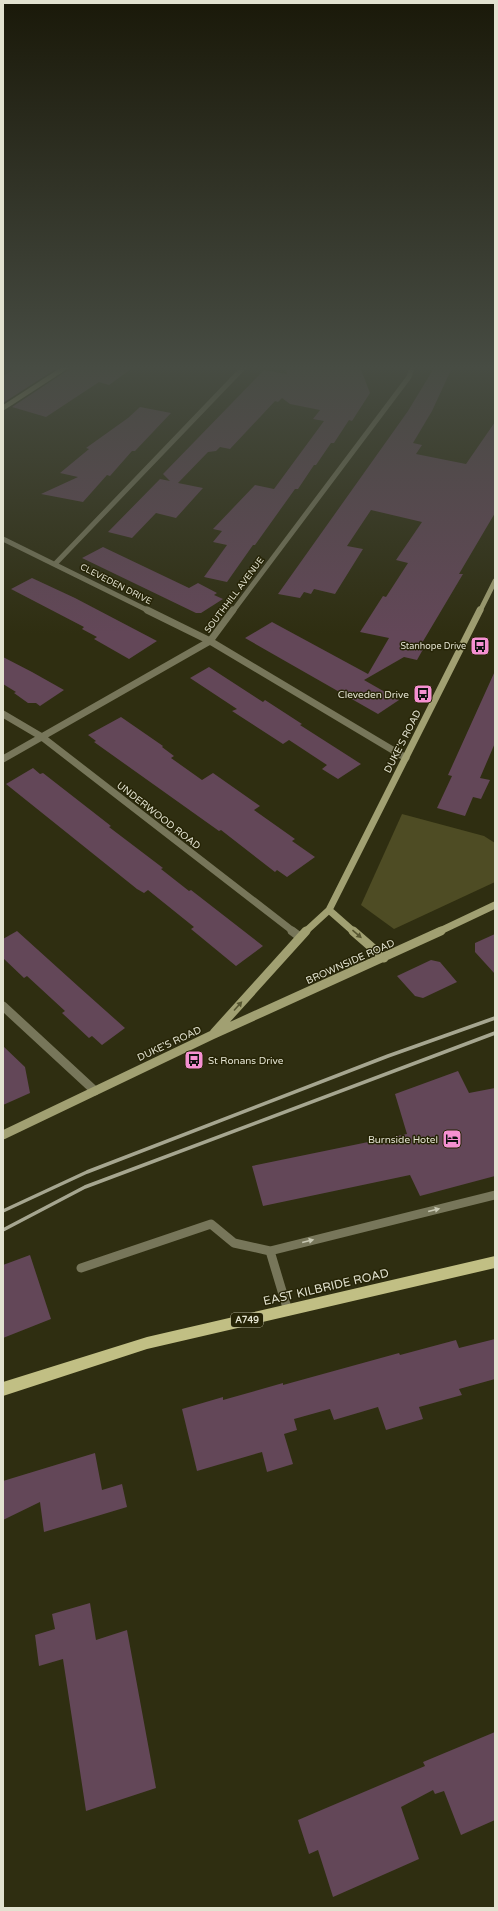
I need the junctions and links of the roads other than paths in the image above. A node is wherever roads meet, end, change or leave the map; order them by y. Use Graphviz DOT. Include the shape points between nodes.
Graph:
graph roads {
  1 [pos="158,456"];
  2 [pos="349,456"];
  3 [pos="3,539"];
  4 [pos="54,564"];
  5 [pos="495,581"];
  6 [pos="492,592"];
  7 [pos="210,641"];
  8 [pos="3,714"];
  9 [pos="42,737"];
  10 [pos="406,758"];
  11 [pos="3,759"];
  12 [pos="495,905"];
  13 [pos="329,910"];
  14 [pos="300,937"];
  15 [pos="384,958"];
  16 [pos="3,1006"];
  17 [pos="212,1035"];
  18 [pos="95,1091"];
  19 [pos="3,1135"];
  20 [pos="495,1195"];
  21 [pos="270,1251"];
  22 [pos="495,1262"];
  23 [pos="81,1268"];
  24 [pos="288,1311"];
  25 [pos="3,1390"];
  1 -- 4 [label="street"];
  2 -- 7 [label="street, SOUTHHILL AVENUE"];
  3 -- 4 [label="street, CLEVEDEN DRIVE"];
  4 -- 7 [label="street, CLEVEDEN DRIVE"];
  5 -- 6 [label="main road, DUKE'S ROAD"];
  6 -- 10 [label="main road, DUKE'S ROAD"];
  7 -- 9 [label="street, SOUTHHILL AVENUE"];
  7 -- 10 [label="street, CLEVEDEN DRIVE"];
  8 -- 9 [label="street, UNDERWOOD ROAD"];
  9 -- 11 [label="street, SOUTHHILL AVENUE"];
  9 -- 14 [label="street, UNDERWOOD ROAD"];
  10 -- 13 [label="main road, DUKE'S ROAD"];
  12 -- 15 [label="main road, BROWNSIDE ROAD"];
  13 -- 14 [label="main road, DUKE'S ROAD"];
  13 -- 15 [label="main road, one-way"];
  17 -- 14 [label="main road, DUKE'S ROAD, one-way"];
  15 -- 17 [label="main road, BROWNSIDE ROAD"];
  16 -- 18 [label="street"];
  17 -- 18 [label="main road, DUKE'S ROAD"];
  18 -- 19 [label="main road, DUKE'S ROAD"];
  21 -- 20 [label="street, one-way"];
  21 -- 23 [label="street" via="234,1243 211,1224"];
  21 -- 24 [label="street"];
  22 -- 24 [label="main road, EAST KILBRIDE ROAD / A749"];
  24 -- 25 [label="main road, EAST KILBRIDE ROAD / A749" via="147,1344"];
}
